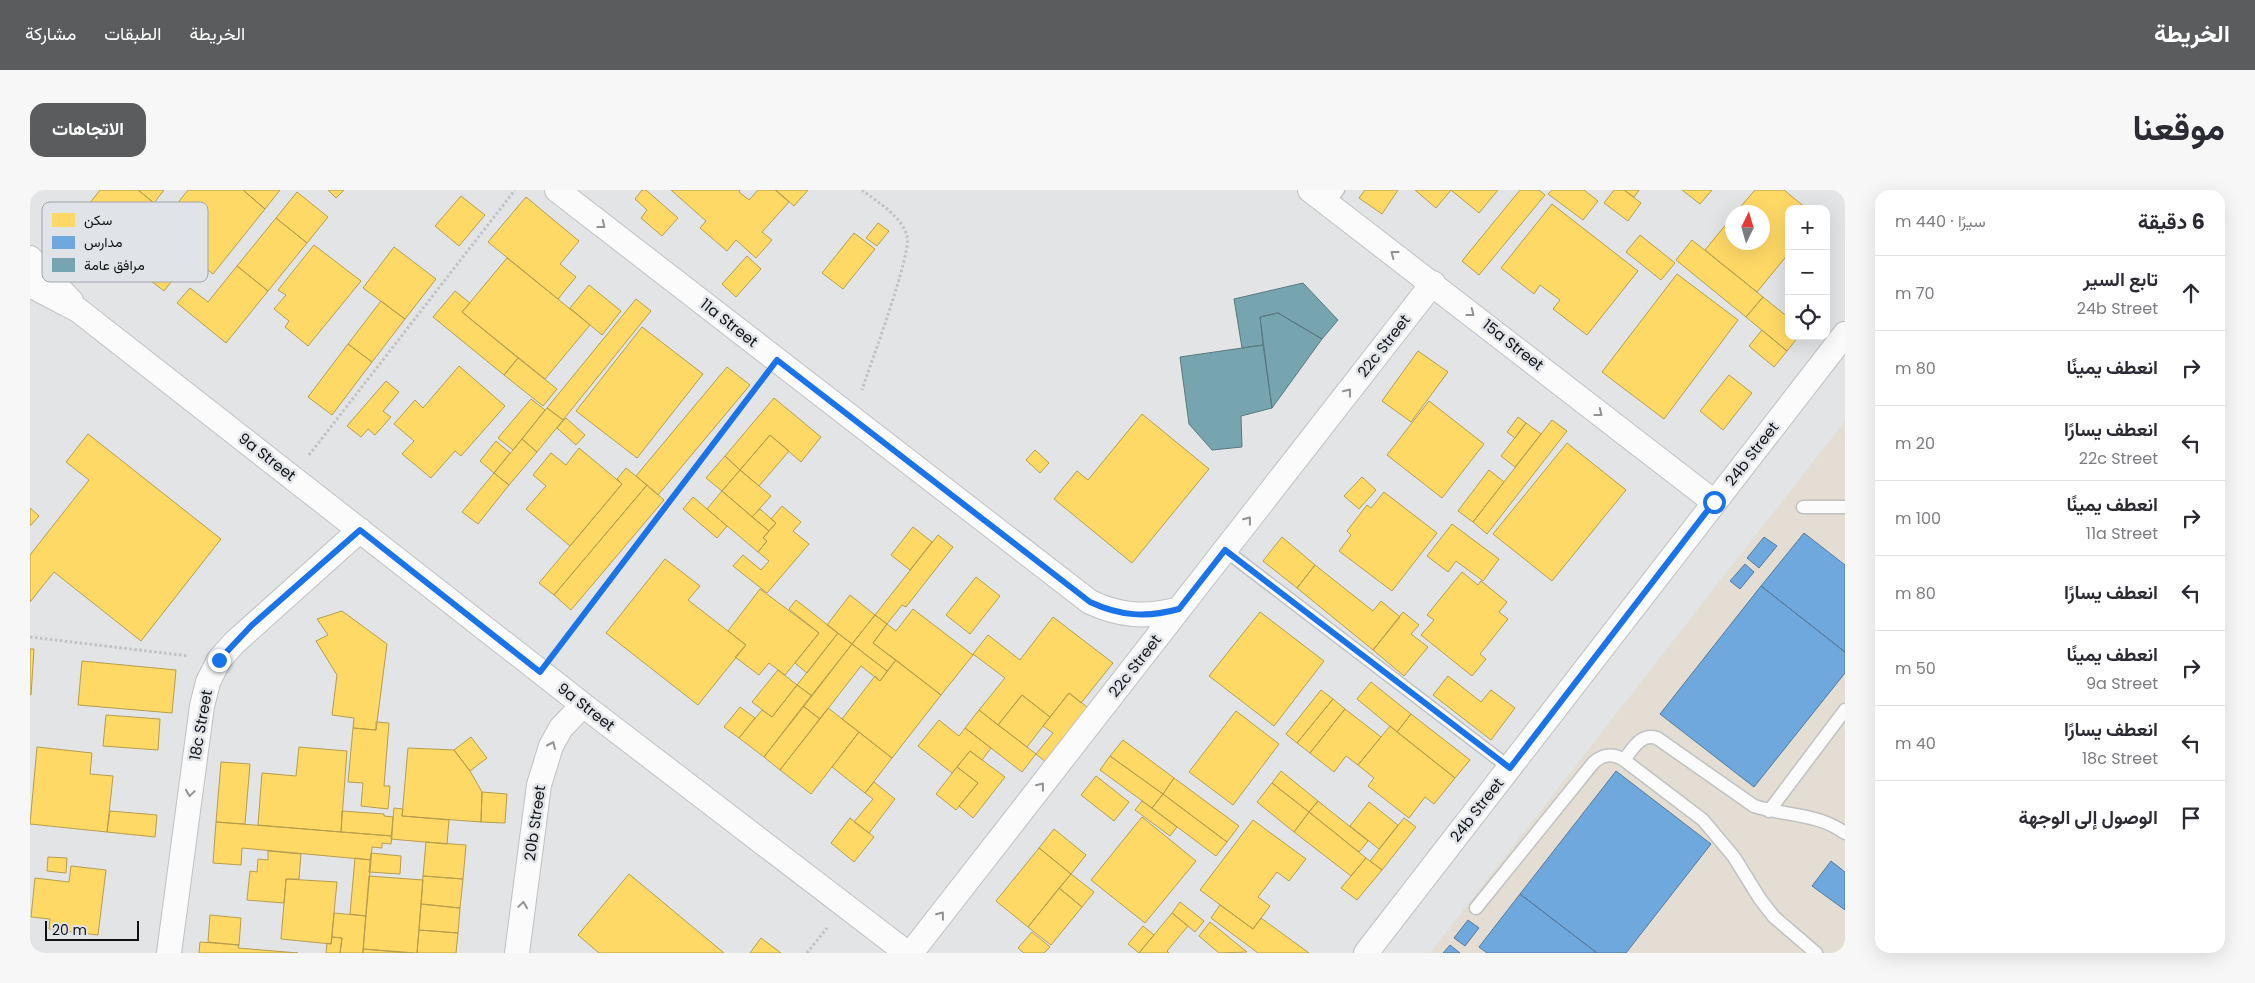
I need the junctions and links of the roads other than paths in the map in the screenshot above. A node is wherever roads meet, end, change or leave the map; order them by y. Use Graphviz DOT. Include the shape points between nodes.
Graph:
graph roads {
  1 [pos="564,192"];
  2 [pos="1325,194"];
  3 [pos="30,258"];
  4 [pos="42,270"];
  5 [pos="54,282"];
  6 [pos="1432,283"];
  7 [pos="30,285"];
  8 [pos="78,310"];
  9 [pos="1845,334"];
  10 [pos="1714,502"];
  11 [pos="1803,507"];
  12 [pos="1845,508"];
  13 [pos="360,530"];
  14 [pos="1225,550"];
  15 [pos="1179,609"];
  16 [pos="583,705"];
  17 [pos="1845,710"];
  18 [pos="1624,760"];
  19 [pos="1510,768"];
  20 [pos="1769,811"];
  21 [pos="1845,833"];
  22 [pos="1476,908"];
  23 [pos="168,953"];
  24 [pos="517,953"];
  25 [pos="909,953"];
  26 [pos="1366,953"];
  27 [pos="1816,953"];
  1 -- 15 [label="street, 11a Street, one-way" via="1090,602 1106,610 1142,616"];
  6 -- 2 [label="street, 15a Street, one-way"];
  3 -- 4 [label="street, 9a Street"];
  5 -- 8 [label="street, 9a Street"];
  6 -- 10 [label="street, 15a Street, one-way"];
  14 -- 6 [label="street, 22c Street, one-way"];
  7 -- 8 [label="street, 9a Street"];
  8 -- 13 [label="street, 9a Street"];
  9 -- 10 [label="street, 24b Street"];
  10 -- 19 [label="street, 24b Street"];
  11 -- 12 [label="lane"];
  13 -- 16 [label="street, 9a Street"];
  13 -- 23 [label="street, 18c Street, one-way" via="251,626 219,660 208,682"];
  14 -- 15 [label="street, 22c Street"];
  14 -- 19 [label="lane"];
  25 -- 15 [label="street, 22c Street, one-way"];
  24 -- 16 [label="street, 20b Street, one-way" via="544,765 561,728"];
  16 -- 25 [label="street, 9a Street"];
  17 -- 20 [label="lane"];
  18 -- 20 [label="lane" via="1641,739 1652,736 1743,800"];
  18 -- 22 [label="lane" via="1609,755 1594,762"];
  18 -- 27 [label="lane" via="1703,820 1734,857 1774,917"];
  19 -- 26 [label="street, 24b Street"];
  20 -- 21 [label="lane" via="1804,815 1824,821"];
}
